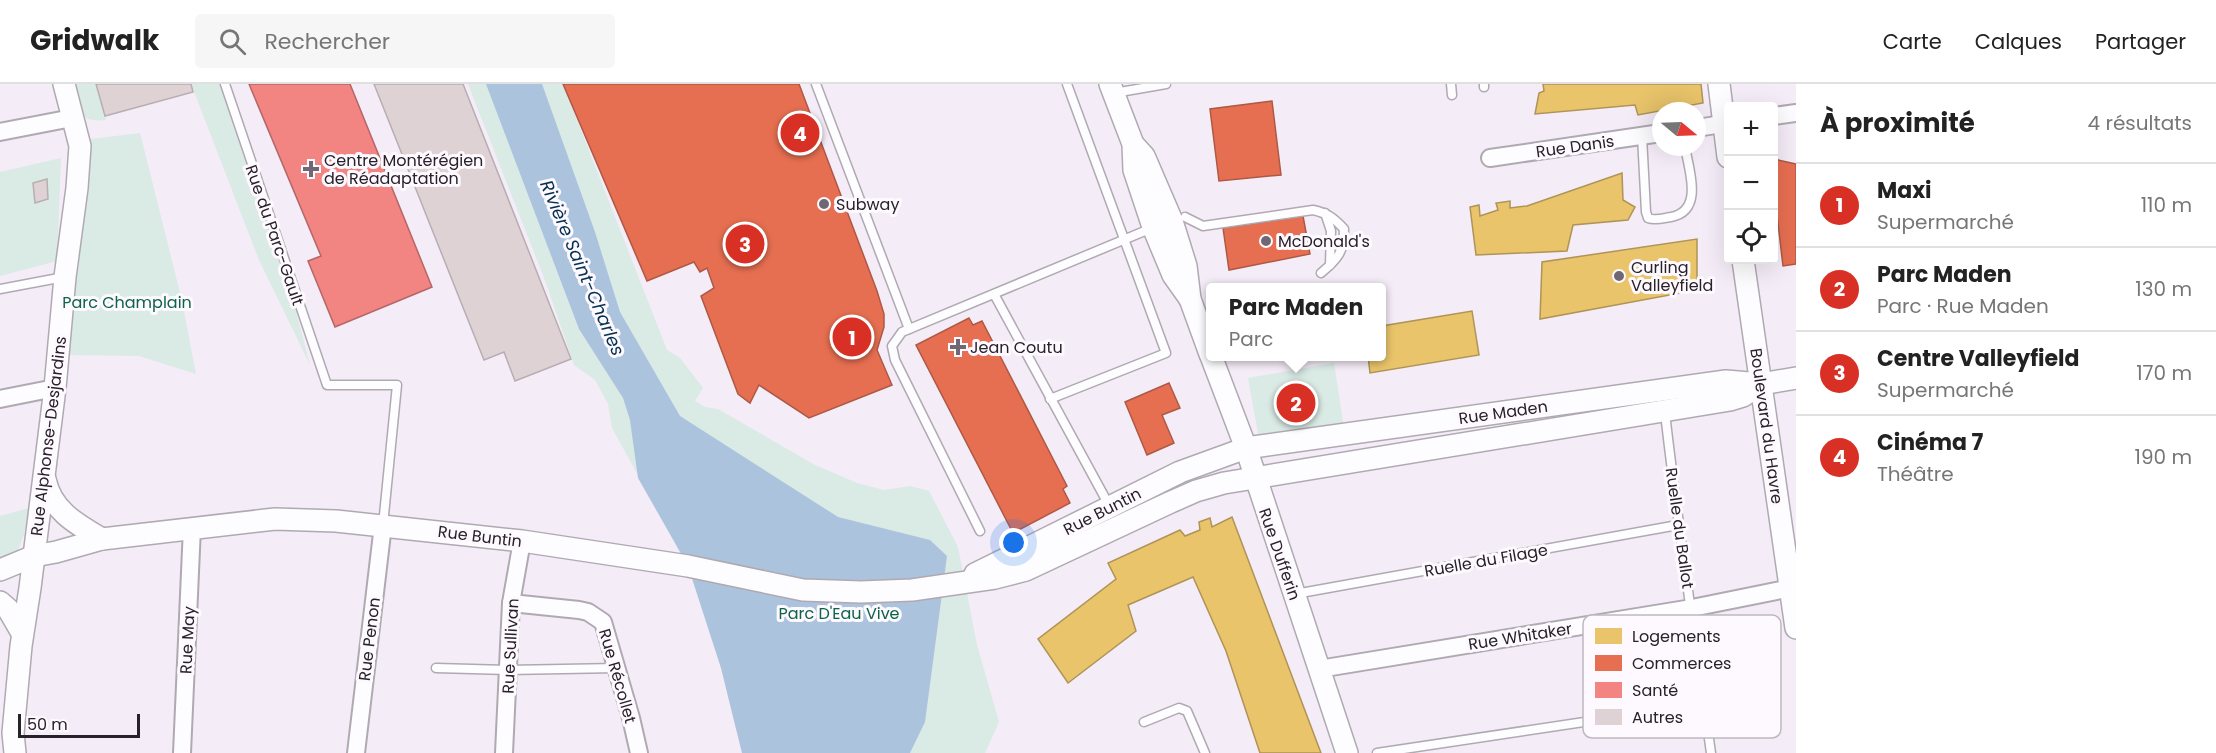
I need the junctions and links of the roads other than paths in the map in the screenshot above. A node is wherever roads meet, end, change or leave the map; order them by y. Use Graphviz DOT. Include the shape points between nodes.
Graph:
graph roads {
  1 [pos="64,84"];
  2 [pos="225,84"];
  3 [pos="816,84"];
  4 [pos="1067,84"];
  5 [pos="1166,84"];
  6 [pos="1451,84"];
  7 [pos="1719,84"];
  8 [pos="1112,88"];
  9 [pos="1452,95"];
  10 [pos="1724,112"];
  11 [pos="1796,113"];
  12 [pos="1778,115"];
  13 [pos="72,118"];
  14 [pos="1724,123"];
  15 [pos="1706,126"];
  16 [pos="0,132"];
  17 [pos="1652,134"];
  18 [pos="1642,136"];
  19 [pos="1686,156"];
  20 [pos="1490,158"];
  21 [pos="1325,213"];
  22 [pos="1170,222"];
  23 [pos="1124,239"];
  24 [pos="1744,264"];
  25 [pos="1330,265"];
  26 [pos="1321,273"];
  27 [pos="65,277"];
  28 [pos="0,289"];
  29 [pos="994,294"];
  30 [pos="909,329"];
  31 [pos="1206,342"];
  32 [pos="1213,361"];
  33 [pos="1796,378"];
  34 [pos="1761,384"];
  35 [pos="55,388"];
  36 [pos="0,399"];
  37 [pos="1050,399"];
  38 [pos="1665,409"];
  39 [pos="1246,447"];
  40 [pos="44,473"];
  41 [pos="1255,478"];
  42 [pos="1110,508"];
  43 [pos="383,525"];
  44 [pos="1678,525"];
  45 [pos="192,527"];
  46 [pos="980,531"];
  47 [pos="102,538"];
  48 [pos="522,541"];
  49 [pos="34,556"];
  50 [pos="0,570"];
  51 [pos="954,583"];
  52 [pos="1791,588"];
  53 [pos="1294,594"];
  54 [pos="0,602"];
  55 [pos="511,603"];
  56 [pos="1692,608"];
  57 [pos="1649,615"];
  58 [pos="1693,615"];
  59 [pos="1583,626"];
  60 [pos="1796,628"];
  61 [pos="22,633"];
  62 [pos="436,668"];
  63 [pos="617,668"];
  64 [pos="1319,669"];
  65 [pos="508,670"];
  66 [pos="1144,722"];
  67 [pos="1583,722"];
  68 [pos="1710,738"];
  69 [pos="15,753"];
  70 [pos="182,753"];
  71 [pos="356,753"];
  72 [pos="504,753"];
  73 [pos="639,753"];
  74 [pos="1205,753"];
  75 [pos="1347,753"];
  76 [pos="1377,753"];
  77 [pos="1712,753"];
  1 -- 13 [label="street, Rue Alphonse-Desjardins"];
  2 -- 43 [label="lane, Rue du Parc-Gault" via="327,385 397,385"];
  3 -- 30 [label="lane"];
  4 -- 23 [label="lane"];
  5 -- 8 [label="lane"];
  6 -- 9 [label="lane"];
  7 -- 10 [label="street"];
  8 -- 22 [label="street, Rue Dufferin" via="1132,144 1134,170"];
  11 -- 12 [label="street"];
  13 -- 16 [label="street"];
  13 -- 27 [label="street, Rue Alphonse-Desjardins" via="80,146"];
  14 -- 15 [label="street"];
  17 -- 18 [label="street, Rue Danis"];
  18 -- 19 [label="lane" via="1648,218 1675,217 1686,211 1692,195"];
  18 -- 20 [label="street, Rue Danis"];
  21 -- 22 [label="lane" via="1313,210 1203,226"];
  21 -- 25 [label="lane" via="1331,231"];
  21 -- 25 [label="lane" via="1344,229 1344,244"];
  22 -- 23 [label="lane"];
  22 -- 31 [label="street, Rue Dufferin" via="1173,275 1190,299"];
  23 -- 29 [label="lane"];
  23 -- 37 [label="lane" via="1166,353"];
  24 -- 34 [label="street, Boulevard du Havre"];
  25 -- 26 [label="lane"];
  27 -- 28 [label="lane"];
  27 -- 35 [label="street, Rue Alphonse-Desjardins"];
  29 -- 30 [label="lane"];
  29 -- 37 [label="lane"];
  30 -- 46 [label="lane" via="892,346 896,360"];
  32 -- 39 [label="street, Rue Dufferin"];
  33 -- 34 [label="street, Rue Maden"];
  34 -- 38 [label="street, Rue Maden" via="1743,396"];
  34 -- 39 [label="street, Rue Maden" via="1726,381"];
  34 -- 52 [label="street, Boulevard du Havre"];
  35 -- 36 [label="street"];
  35 -- 40 [label="street, Rue Alphonse-Desjardins"];
  37 -- 42 [label="lane"];
  38 -- 41 [label="street, Rue Maden"];
  38 -- 44 [label="lane, Ruelle du Ballot"];
  39 -- 41 [label="street, Rue Dufferin"];
  39 -- 42 [label="street, Rue Buntin" via="1180,472"];
  40 -- 47 [label="street" via="48,492 57,506"];
  40 -- 49 [label="street, Rue Alphonse-Desjardins"];
  41 -- 51 [label="street, Rue Buntin" via="1196,491 1026,570"];
  41 -- 53 [label="street, Rue Dufferin"];
  42 -- 51 [label="street, Rue Buntin"];
  43 -- 45 [label="street, Rue Buntin" via="275,519"];
  43 -- 48 [label="street, Rue Buntin"];
  43 -- 71 [label="street, Rue Penon"];
  44 -- 53 [label="lane, Ruelle du Filage"];
  44 -- 56 [label="lane, Ruelle du Ballot"];
  45 -- 47 [label="street, Rue Buntin"];
  45 -- 70 [label="street, Rue May"];
  47 -- 49 [label="street, Rue Buntin"];
  48 -- 51 [label="street, Rue Buntin" via="688,566 803,590 912,590"];
  48 -- 55 [label="street, Rue Sullivan"];
  49 -- 50 [label="street, Rue Buntin"];
  49 -- 61 [label="street, Rue Alphonse-Desjardins"];
  52 -- 56 [label="street, Rue Whitaker"];
  52 -- 60 [label="street, Boulevard du Havre"];
  53 -- 64 [label="street, Rue Dufferin"];
  54 -- 61 [label="street"];
  55 -- 63 [label="street, Rue Récollet" via="579,610 597,616 606,629"];
  55 -- 65 [label="street, Rue Sullivan"];
  56 -- 57 [label="street, Rue Whitaker"];
  56 -- 58 [label="lane, Ruelle du Ballot"];
  59 -- 64 [label="street, Rue Whitaker"];
  61 -- 69 [label="street, Rue Alphonse-Desjardins"];
  62 -- 65 [label="lane"];
  63 -- 65 [label="lane"];
  63 -- 73 [label="street, Rue Récollet"];
  64 -- 75 [label="street, Rue Dufferin"];
  65 -- 72 [label="street, Rue Sullivan"];
  66 -- 74 [label="lane" via="1179,708 1187,711"];
  67 -- 76 [label="lane"];
  68 -- 77 [label="lane, Ruelle du Ballot"];
}
